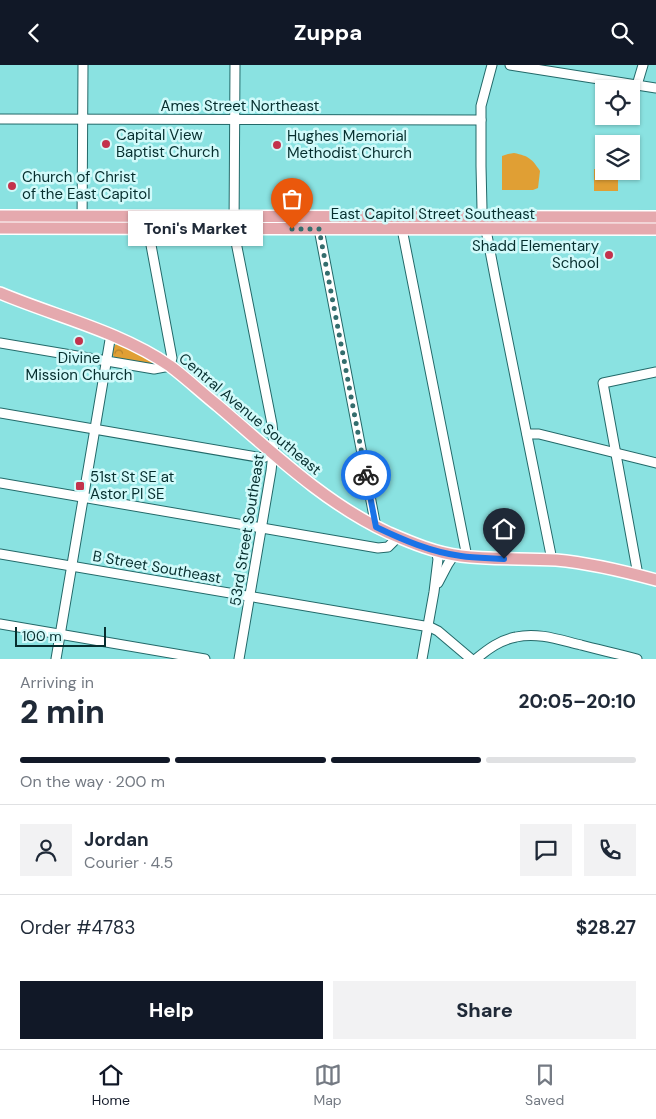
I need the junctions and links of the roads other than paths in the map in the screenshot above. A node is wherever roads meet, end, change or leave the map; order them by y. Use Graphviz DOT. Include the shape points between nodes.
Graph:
graph roads {
  1 [pos="83,65"];
  2 [pos="235,65"];
  3 [pos="492,65"];
  4 [pos="510,65"];
  5 [pos="642,65"];
  6 [pos="569,69"];
  7 [pos="616,80"];
  8 [pos="638,80"];
  9 [pos="640,85"];
  10 [pos="656,88"];
  11 [pos="0,119"];
  12 [pos="83,119"];
  13 [pos="234,120"];
  14 [pos="481,120"];
  15 [pos="0,216"];
  16 [pos="82,216"];
  17 [pos="234,217"];
  18 [pos="656,217"];
  19 [pos="485,223"];
  20 [pos="0,228"];
  21 [pos="82,229"];
  22 [pos="148,229"];
  23 [pos="234,229"];
  24 [pos="319,229"];
  25 [pos="402,229"];
  26 [pos="656,230"];
  27 [pos="0,293"];
  28 [pos="112,334"];
  29 [pos="0,343"];
  30 [pos="107,361"];
  31 [pos="170,366"];
  32 [pos="656,372"];
  33 [pos="0,413"];
  34 [pos="96,429"];
  35 [pos="526,433"];
  36 [pos="274,453"];
  37 [pos="615,453"];
  38 [pos="656,463"];
  39 [pos="0,483"];
  40 [pos="84,497"];
  41 [pos="376,527"];
  42 [pos="262,528"];
  43 [pos="398,537"];
  44 [pos="436,551"];
  45 [pos="0,554"];
  46 [pos="454,555"];
  47 [pos="467,557"];
  48 [pos="552,560"];
  49 [pos="72,566"];
  50 [pos="638,575"];
  51 [pos="656,580"];
  52 [pos="434,592"];
  53 [pos="250,597"];
  54 [pos="0,624"];
  55 [pos="428,627"];
  56 [pos="60,634"];
  57 [pos="56,659"];
  58 [pos="205,659"];
  59 [pos="239,659"];
  60 [pos="422,659"];
  61 [pos="472,659"];
  62 [pos="476,659"];
  63 [pos="637,659"];
  1 -- 12 [label="street"];
  2 -- 13 [label="street, 53rd Street Southeast"];
  3 -- 14 [label="street" via="483,94"];
  4 -- 6 [label="street"];
  5 -- 8 [label="street"];
  6 -- 7 [label="street"];
  9 -- 10 [label="street"];
  11 -- 12 [label="street, Ames Street Northeast"];
  12 -- 13 [label="street, Ames Street Northeast"];
  12 -- 16 [label="street"];
  13 -- 14 [label="street, Ames Street Northeast"];
  13 -- 17 [label="street, 53rd Street Southeast"];
  14 -- 19 [label="street"];
  15 -- 16 [label="main road"];
  16 -- 17 [label="main road"];
  16 -- 21 [label="street"];
  17 -- 19 [label="main road"];
  17 -- 23 [label="street, 53rd Street Southeast"];
  18 -- 19 [label="main road"];
  19 -- 25 [label="main road, East Capitol Street Southeast"];
  19 -- 26 [label="main road, East Capitol Street Southeast"];
  19 -- 35 [label="street"];
  20 -- 21 [label="main road, East Capitol Street Southeast"];
  21 -- 22 [label="main road, East Capitol Street Southeast"];
  22 -- 23 [label="main road, East Capitol Street Southeast"];
  22 -- 31 [label="street" via="171,349"];
  23 -- 24 [label="main road, East Capitol Street Southeast"];
  23 -- 36 [label="street, 53rd Street Southeast" via="272,423"];
  24 -- 25 [label="main road, East Capitol Street Southeast"];
  24 -- 41 [label="street"];
  25 -- 47 [label="street"];
  27 -- 28 [label="main road, Central Avenue Southeast"];
  28 -- 30 [label="street"];
  28 -- 31 [label="main road, Central Avenue Southeast"];
  29 -- 30 [label="street"];
  30 -- 31 [label="street" via="154,369"];
  30 -- 34 [label="street"];
  31 -- 36 [label="main road, Central Avenue Southeast"];
  32 -- 37 [label="street" via="603,383"];
  33 -- 34 [label="street"];
  34 -- 36 [label="street" via="264,458"];
  34 -- 40 [label="street"];
  35 -- 37 [label="street"];
  35 -- 48 [label="street"];
  36 -- 41 [label="main road, Central Avenue Southeast" via="325,495"];
  36 -- 42 [label="street, 53rd Street Southeast"];
  37 -- 38 [label="street"];
  37 -- 50 [label="street"];
  39 -- 40 [label="street"];
  40 -- 42 [label="street"];
  40 -- 49 [label="street"];
  41 -- 43 [label="main road, Central Avenue Southeast"];
  42 -- 43 [label="street" via="380,548 388,547"];
  42 -- 53 [label="street, 53rd Street Southeast"];
  43 -- 44 [label="main road, Central Avenue Southeast"];
  44 -- 46 [label="main road, Central Avenue Southeast"];
  44 -- 52 [label="street"];
  45 -- 49 [label="street, B Street Southeast"];
  46 -- 47 [label="main road, Central Avenue Southeast"];
  46 -- 52 [label="street"];
  47 -- 48 [label="main road, Central Avenue Southeast"];
  48 -- 50 [label="main road, Central Avenue Southeast"];
  49 -- 53 [label="street, B Street Southeast"];
  49 -- 56 [label="street"];
  50 -- 51 [label="main road, Central Avenue Southeast"];
  52 -- 55 [label="street"];
  53 -- 55 [label="street, B Street Southeast"];
  53 -- 59 [label="street, 53rd Street Southeast"];
  54 -- 56 [label="street"];
  55 -- 60 [label="street"];
  55 -- 61 [label="street" via="438,631"];
  56 -- 57 [label="street"];
  56 -- 58 [label="street"];
  62 -- 63 [label="street" via="501,642 527,635 548,637"];
}
